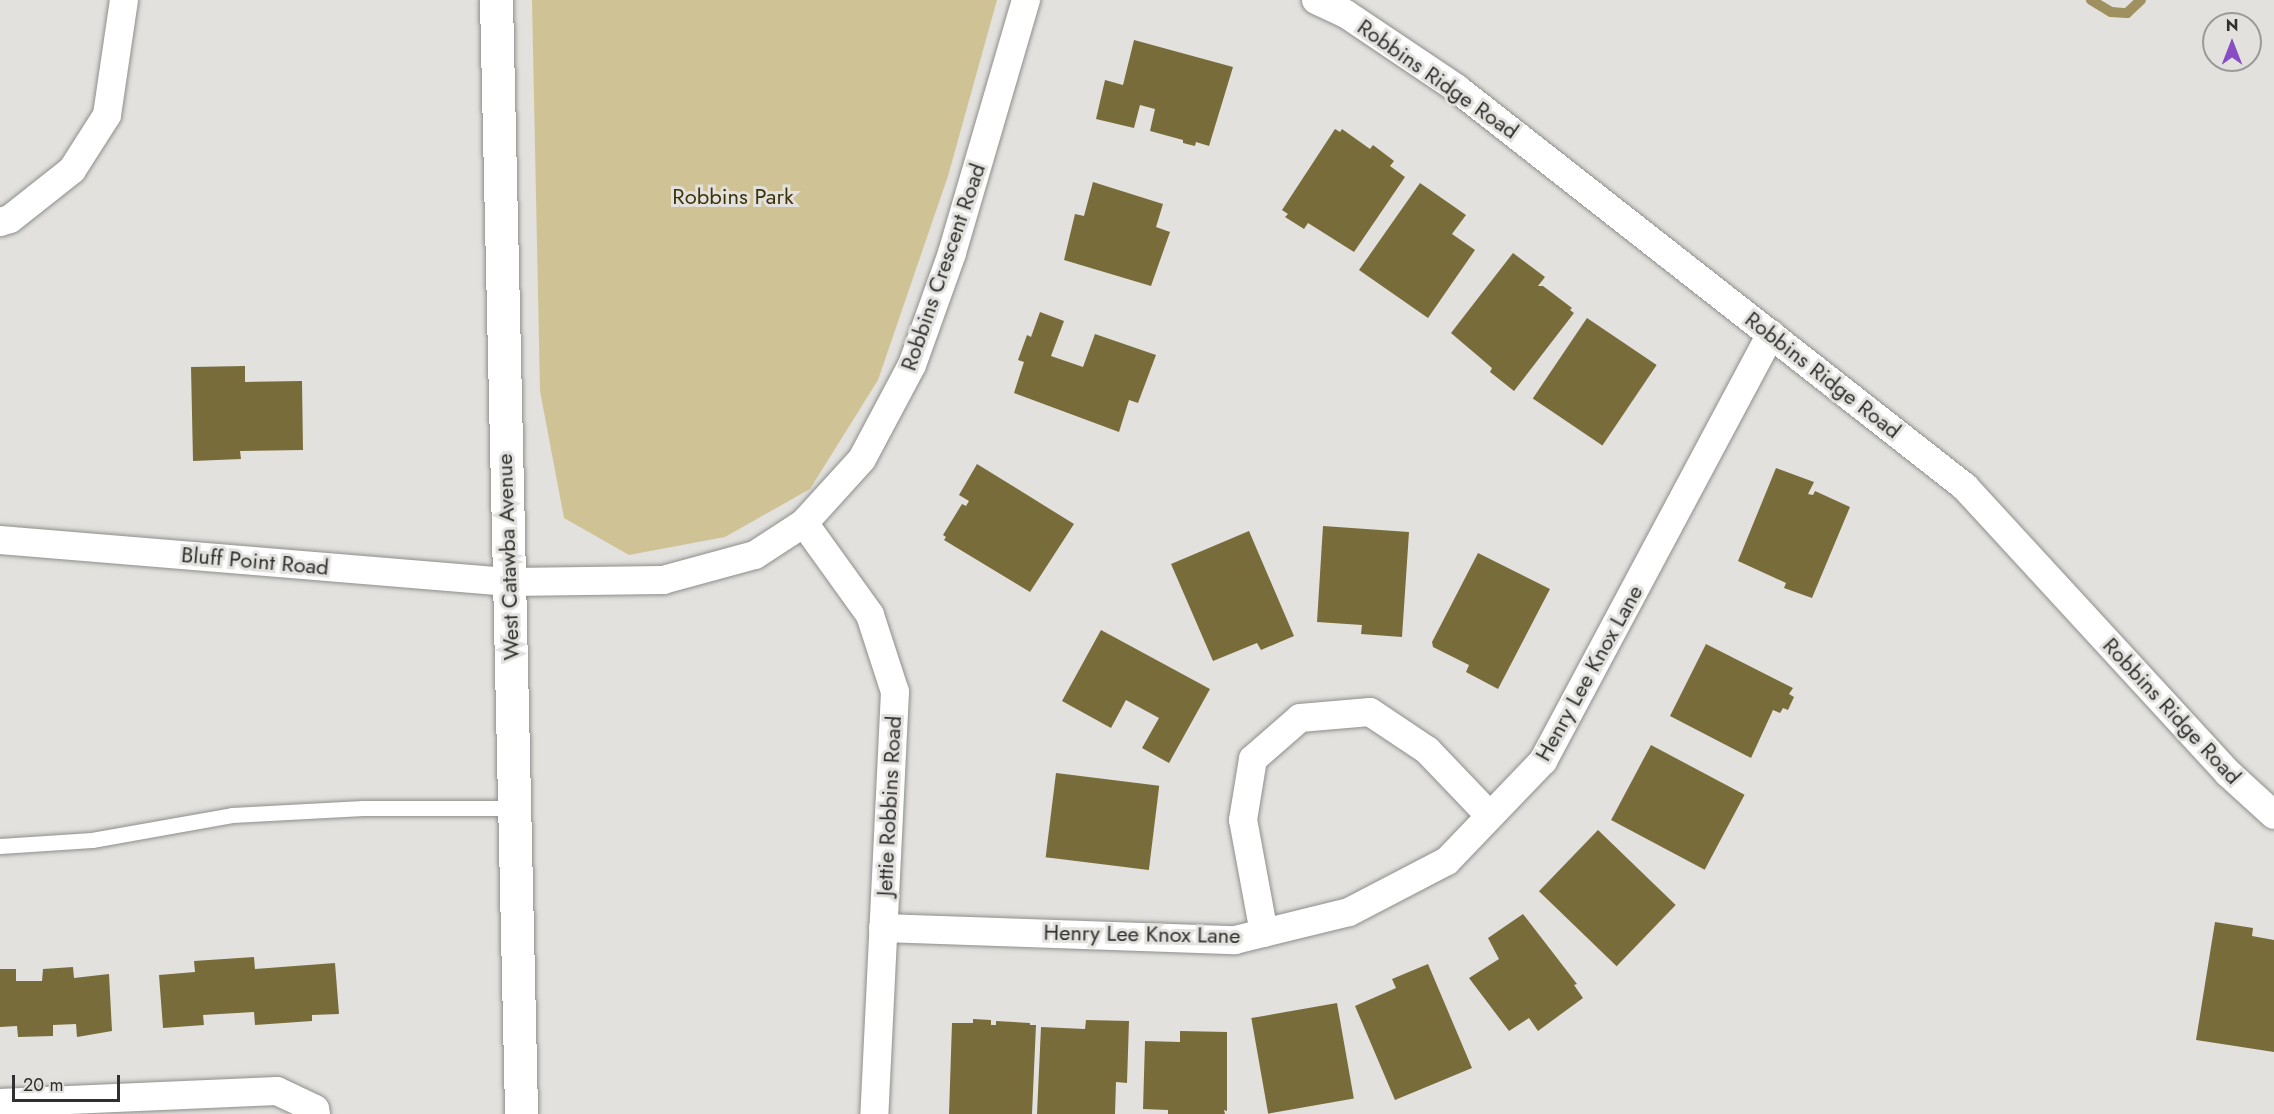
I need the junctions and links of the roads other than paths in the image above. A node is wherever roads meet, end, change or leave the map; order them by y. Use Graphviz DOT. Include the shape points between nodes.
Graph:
graph roads {
  1 [pos="123,0"];
  2 [pos="496,0"];
  3 [pos="1026,0"];
  4 [pos="1316,0"];
  5 [pos="0,222"];
  6 [pos="1771,334"];
  7 [pos="804,523"];
  8 [pos="0,540"];
  9 [pos="509,582"];
  10 [pos="514,808"];
  11 [pos="2274,814"];
  12 [pos="1490,816"];
  13 [pos="0,846"];
  14 [pos="883,928"];
  15 [pos="1264,933"];
  16 [pos="244,1103"];
  17 [pos="7,1106"];
  18 [pos="315,1114"];
  19 [pos="521,1114"];
  20 [pos="874,1114"];
  1 -- 5 [label="street" via="108,115 72,170 10,219"];
  2 -- 9 [label="main road, West Catawba Avenue"];
  3 -- 7 [label="street, Robbins Crescent Road" via="952,253 912,365 862,459"];
  4 -- 6 [label="street, Robbins Ridge Road" via="1346,14 1456,87"];
  6 -- 11 [label="street, Robbins Ridge Road" via="1965,487 2228,773"];
  6 -- 12 [label="street, Henry Lee Knox Lane" via="1543,761"];
  7 -- 9 [label="street, Robbins Crescent Road" via="755,555 663,580"];
  7 -- 14 [label="street, Jettie Robbins Road" via="870,615 895,692"];
  8 -- 9 [label="street, Bluff Point Road"];
  9 -- 10 [label="main road, West Catawba Avenue"];
  10 -- 13 [label="lane" via="363,808 232,815 92,840"];
  10 -- 19 [label="main road, West Catawba Avenue"];
  12 -- 15 [label="street, Henry Lee Knox Lane" via="1447,861 1349,912"];
  12 -- 15 [label="street" via="1427,750 1370,712 1300,718 1253,759 1243,820"];
  14 -- 15 [label="street, Henry Lee Knox Lane" via="1235,940"];
  14 -- 20 [label="street, Jettie Robbins Road"];
  16 -- 17 [label="street"];
  16 -- 18 [label="street" via="277,1091 315,1109"];
}
